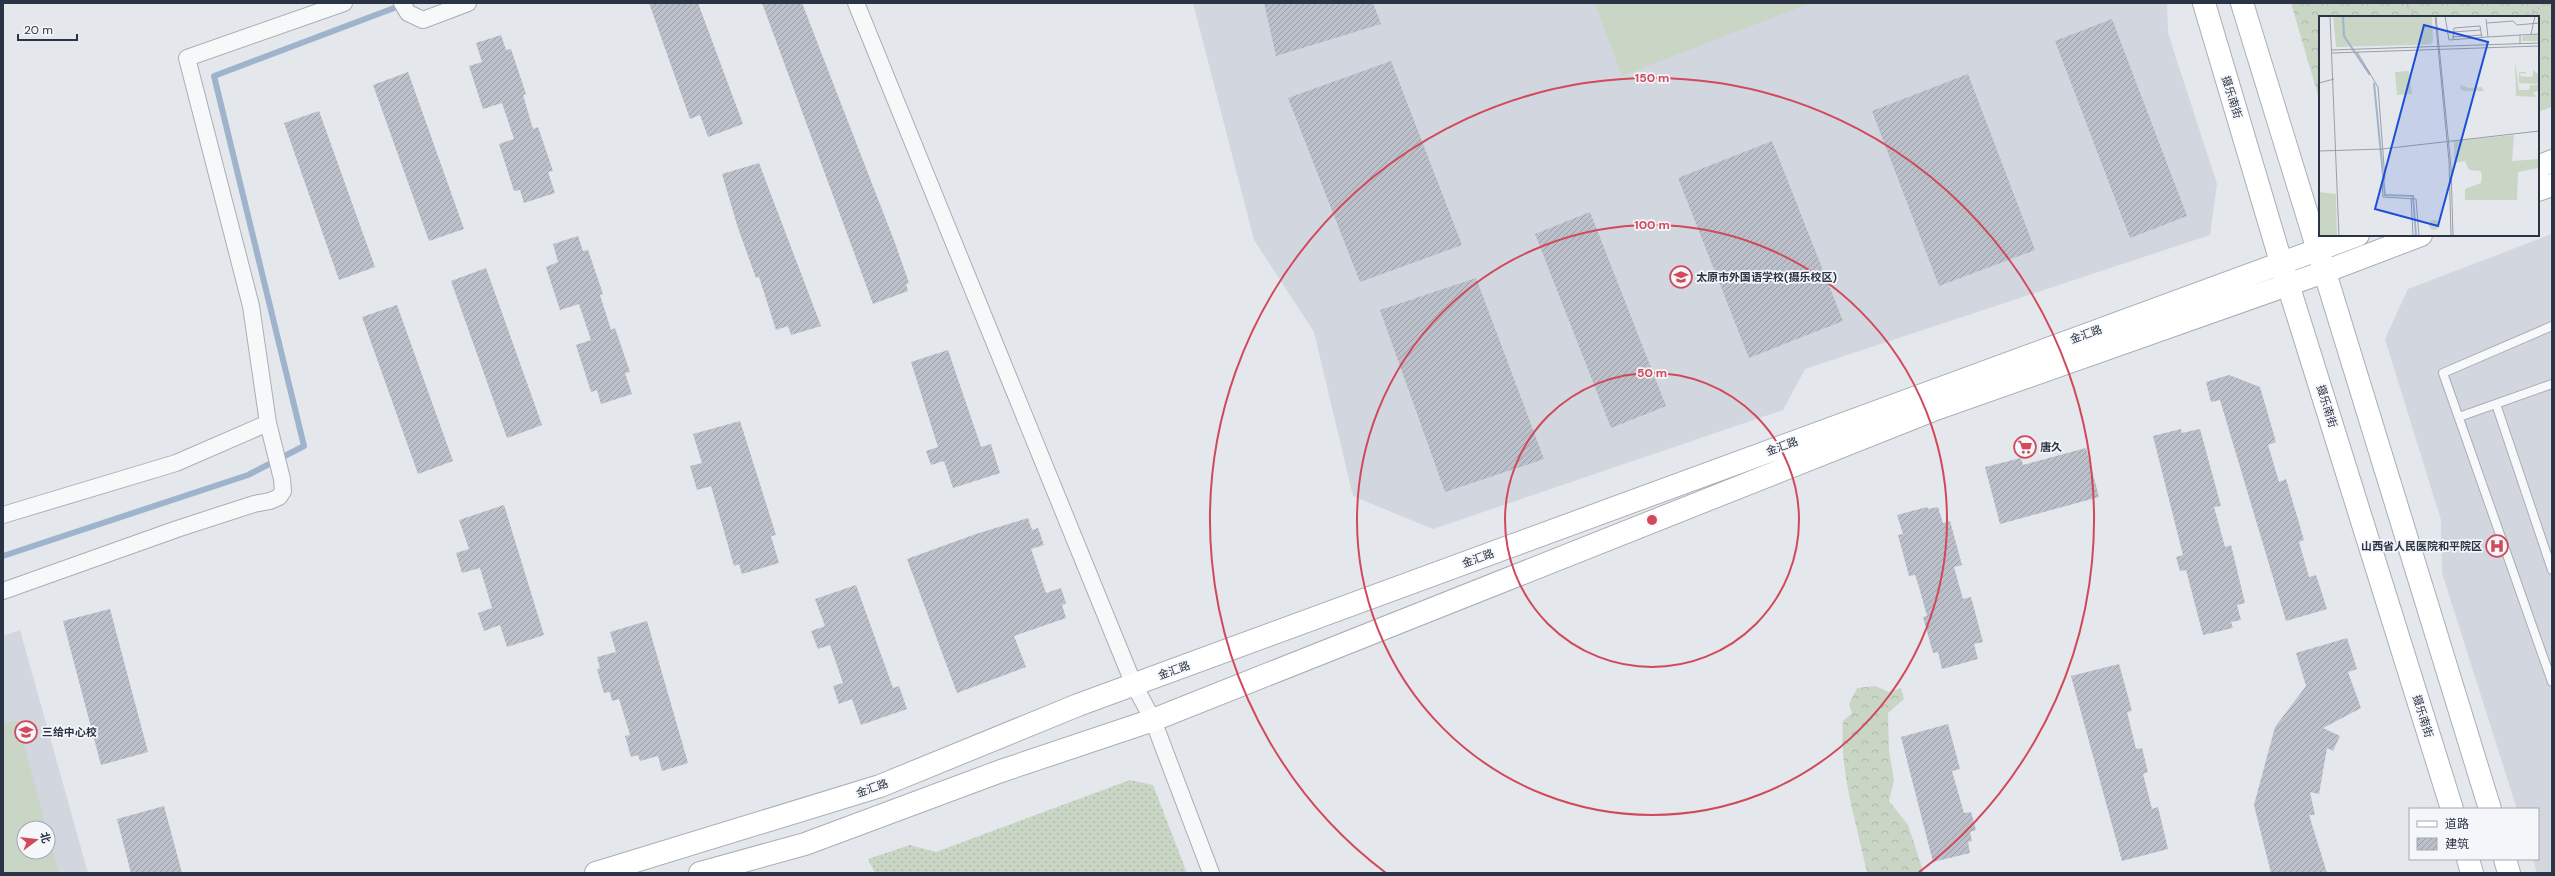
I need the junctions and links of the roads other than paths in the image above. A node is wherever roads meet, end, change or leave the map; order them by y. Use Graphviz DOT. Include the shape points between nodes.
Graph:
graph roads {
  1 [pos="344,3"];
  2 [pos="468,3"];
  3 [pos="856,3"];
  4 [pos="2204,3"];
  5 [pos="2242,3"];
  6 [pos="405,8"];
  7 [pos="2552,161"];
  8 [pos="2539,167"];
  9 [pos="2552,185"];
  10 [pos="2539,190"];
  11 [pos="2355,236"];
  12 [pos="2418,236"];
  13 [pos="2317,250"];
  14 [pos="2281,262"];
  15 [pos="2324,272"];
  16 [pos="2288,284"];
  17 [pos="2552,326"];
  18 [pos="2552,384"];
  19 [pos="2496,404"];
  20 [pos="2459,417"];
  21 [pos="268,423"];
  22 [pos="3,515"];
  23 [pos="2551,567"];
  24 [pos="3,591"];
  25 [pos="2552,682"];
  26 [pos="1135,684"];
  27 [pos="1153,720"];
  28 [pos="2452,808"];
  29 [pos="2490,808"];
  30 [pos="2468,860"];
  31 [pos="2505,860"];
  32 [pos="596,873"];
  33 [pos="700,873"];
  34 [pos="1211,873"];
  35 [pos="2472,873"];
  36 [pos="2509,873"];
  1 -- 21 [label="street" via="187,58 251,306"];
  2 -- 6 [label="street" via="423,20"];
  3 -- 26 [label="street"];
  4 -- 14 [label="street, 摄乐南街"];
  5 -- 13 [label="street"];
  7 -- 8 [label="street"];
  9 -- 10 [label="street"];
  11 -- 13 [label="street, 金汇路"];
  12 -- 15 [label="street, 金汇路"];
  13 -- 14 [label="street, 金汇路"];
  13 -- 15 [label="street"];
  14 -- 16 [label="street, 摄乐南街"];
  14 -- 26 [label="street, 金汇路"];
  15 -- 16 [label="street, 金汇路"];
  15 -- 29 [label="street"];
  16 -- 27 [label="street, 金汇路" via="1933,410"];
  16 -- 28 [label="street, 摄乐南街"];
  17 -- 20 [label="lane" via="2443,373"];
  18 -- 19 [label="lane"];
  19 -- 20 [label="lane"];
  19 -- 23 [label="lane"];
  20 -- 25 [label="lane"];
  21 -- 22 [label="street" via="176,463"];
  21 -- 24 [label="street" via="282,479 283,491 279,497 177,529"];
  26 -- 27 [label="street"];
  26 -- 32 [label="street, 金汇路" via="880,786"];
  27 -- 33 [label="street, 金汇路" via="1001,770 805,844"];
  27 -- 34 [label="street"];
  30 -- 35 [label="street"];
  31 -- 36 [label="street"];
}
